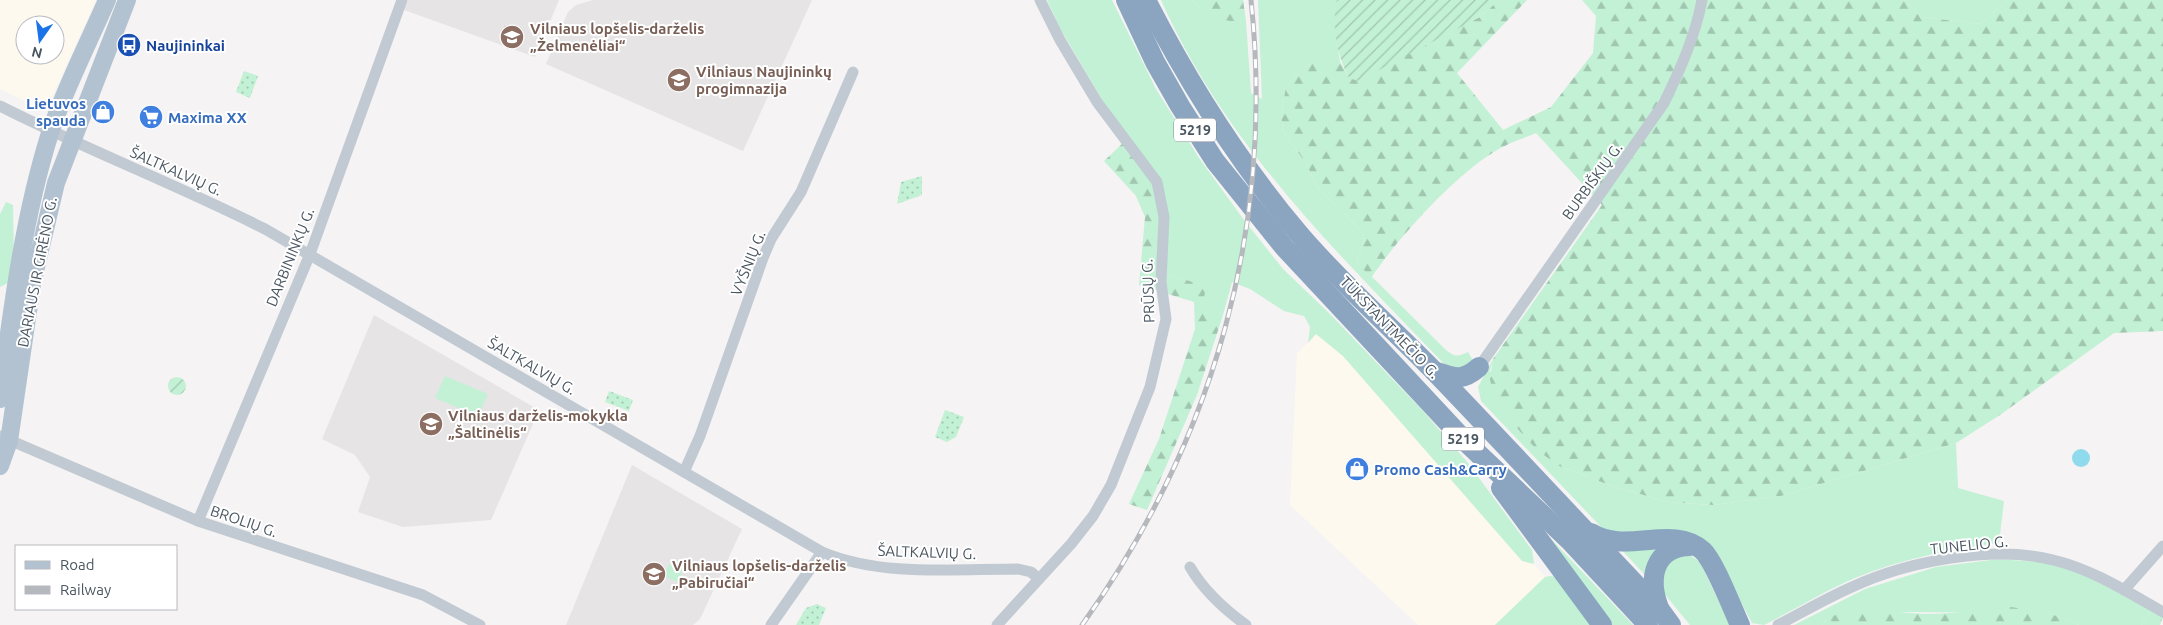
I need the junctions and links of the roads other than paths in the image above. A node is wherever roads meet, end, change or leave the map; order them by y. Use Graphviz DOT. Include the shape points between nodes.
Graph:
graph roads {
  1 [pos="107,0"];
  2 [pos="126,0"];
  3 [pos="402,0"];
  4 [pos="1040,0"];
  5 [pos="1126,0"];
  6 [pos="1146,0"];
  7 [pos="1702,0"];
  8 [pos="853,72"];
  9 [pos="0,106"];
  10 [pos="51,132"];
  11 [pos="71,142"];
  12 [pos="310,254"];
  13 [pos="1479,366"];
  14 [pos="1434,371"];
  15 [pos="0,399"];
  16 [pos="1475,416"];
  17 [pos="5,439"];
  18 [pos="1468,444"];
  19 [pos="0,466"];
  20 [pos="684,472"];
  21 [pos="198,522"];
  22 [pos="1580,526"];
  23 [pos="1695,546"];
  24 [pos="2163,546"];
  25 [pos="822,552"];
  26 [pos="1190,566"];
  27 [pos="1039,579"];
  28 [pos="2124,590"];
  29 [pos="2163,612"];
  30 [pos="1660,620"];
  31 [pos="480,625"];
  32 [pos="771,625"];
  33 [pos="997,625"];
  34 [pos="1246,625"];
  35 [pos="1602,625"];
  36 [pos="1740,625"];
  37 [pos="1778,625"];
  1 -- 10 [label="main road, DARIAUS IR GIRĖNO G."];
  2 -- 11 [label="main road, DARIAUS IR GIRĖNO G."];
  3 -- 12 [label="street, DARBININKŲ G."];
  4 -- 27 [label="street, PRŪSŲ G." via="1097,102 1157,182 1164,217 1161,282 1166,319 1150,387 1112,485 1082,530"];
  5 -- 18 [label="highway, TŪKSTANTMEČIO G. / 5219" via="1180,106 1215,161 1251,208"];
  6 -- 14 [label="highway, TŪKSTANTMEČIO G. / 5219" via="1198,96 1261,185 1301,236"];
  7 -- 13 [label="street, BURBIŠKIŲ G." via="1683,65 1664,103"];
  8 -- 20 [label="street, VYŠNIŲ G." via="801,192 771,239"];
  9 -- 10 [label="street, ŠALTKALVIŲ G."];
  10 -- 11 [label="street, ŠALTKALVIŲ G."];
  10 -- 15 [label="main road, DARIAUS IR GIRĖNO G." via="18,268"];
  11 -- 12 [label="street, ŠALTKALVIŲ G." via="222,207"];
  11 -- 17 [label="main road, DARIAUS IR GIRĖNO G." via="56,183 32,284"];
  12 -- 20 [label="street, ŠALTKALVIŲ G."];
  12 -- 21 [label="street, DARBININKŲ G."];
  13 -- 14 [label="highway" via="1468,377 1454,378"];
  13 -- 16 [label="highway" via="1473,385"];
  14 -- 16 [label="highway, TŪKSTANTMEČIO G. / 5219"];
  16 -- 22 [label="highway, TŪKSTANTMEČIO G. / 5219"];
  17 -- 19 [label="main road, DARIAUS IR GIRĖNO G."];
  17 -- 21 [label="street, BROLIŲ G."];
  18 -- 30 [label="highway, TŪKSTANTMEČIO G. / 5219" via="1570,541"];
  18 -- 35 [label="highway"];
  20 -- 25 [label="street, ŠALTKALVIŲ G."];
  21 -- 31 [label="street, BROLIŲ G." via="422,596"];
  22 -- 23 [label="highway" via="1595,536 1616,542 1675,539"];
  22 -- 30 [label="highway, TŪKSTANTMEČIO G. / 5219"];
  23 -- 30 [label="highway" via="1672,549 1658,562 1653,580"];
  23 -- 36 [label="highway" via="1706,554"];
  24 -- 28 [label="street"];
  25 -- 27 [label="street, ŠALTKALVIŲ G." via="888,568 1018,569 1031,572"];
  25 -- 32 [label="street"];
  26 -- 34 [label="street" via="1200,584"];
  27 -- 33 [label="street, PRŪSŲ G."];
  28 -- 29 [label="street, TUNELIO G."];
  28 -- 37 [label="street, TUNELIO G." via="2053,560 2002,554 1964,557 1873,578"];
}
